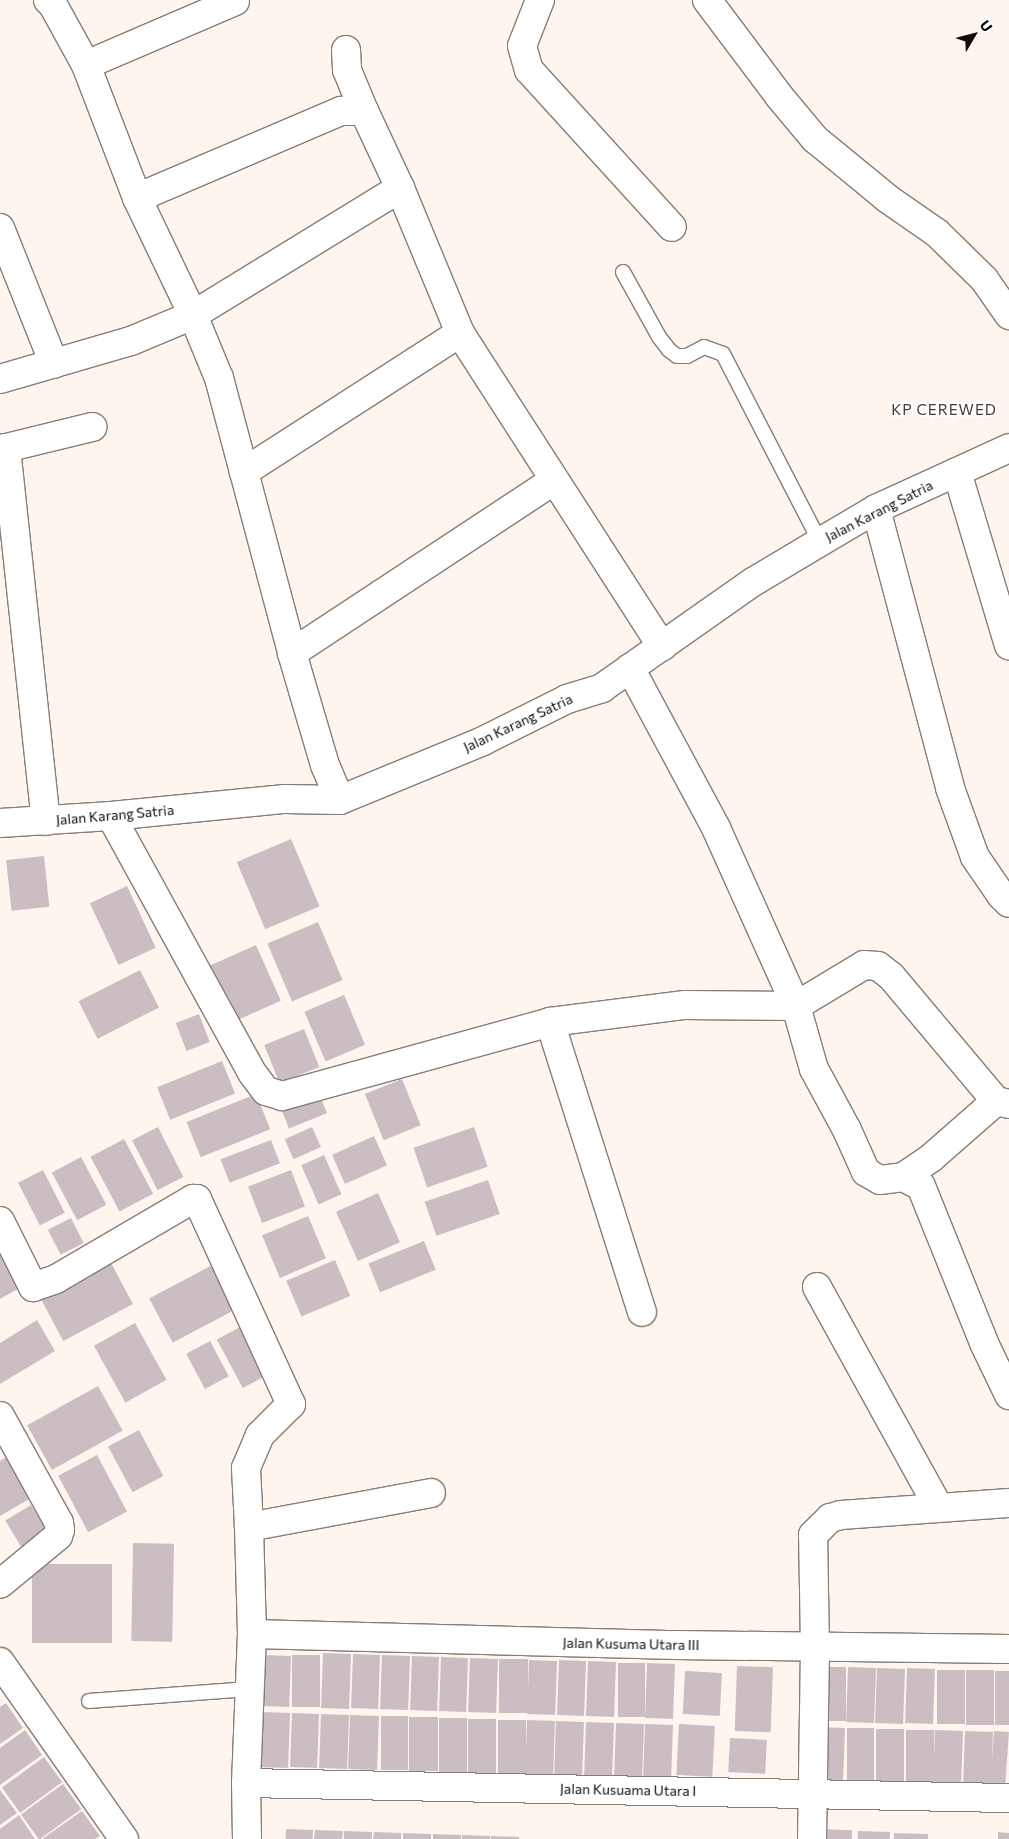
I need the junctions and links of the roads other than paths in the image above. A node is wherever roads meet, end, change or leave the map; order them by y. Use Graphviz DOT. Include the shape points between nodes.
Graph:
graph roads {
  1 [pos="48,0"];
  2 [pos="540,0"];
  3 [pos="707,0"];
  4 [pos="235,1"];
  5 [pos="346,50"];
  6 [pos="86,65"];
  7 [pos="364,111"];
  8 [pos="400,188"];
  9 [pos="137,198"];
  10 [pos="0,228"];
  11 [pos="672,228"];
  12 [pos="623,272"];
  13 [pos="193,315"];
  14 [pos="1009,315"];
  15 [pos="460,333"];
  16 [pos="54,364"];
  17 [pos="0,379"];
  18 [pos="92,427"];
  19 [pos="1009,448"];
  20 [pos="3,449"];
  21 [pos="244,472"];
  22 [pos="957,472"];
  23 [pos="554,480"];
  24 [pos="876,509"];
  25 [pos="820,542"];
  26 [pos="1009,645"];
  27 [pos="662,646"];
  28 [pos="292,653"];
  29 [pos="630,668"];
  30 [pos="340,800"];
  31 [pos="111,816"];
  32 [pos="46,820"];
  33 [pos="0,823"];
  34 [pos="1009,904"];
  35 [pos="796,1006"];
  36 [pos="550,1022"];
  37 [pos="1002,1102"];
  38 [pos="903,1177"];
  39 [pos="0,1221"];
  40 [pos="817,1287"];
  41 [pos="642,1312"];
  42 [pos="1009,1395"];
  43 [pos="0,1416"];
  44 [pos="431,1493"];
  45 [pos="1009,1503"];
  46 [pos="939,1508"];
  47 [pos="249,1527"];
  48 [pos="0,1584"];
  49 [pos="252,1634"];
  50 [pos="815,1647"];
  51 [pos="1009,1649"];
  52 [pos="0,1662"];
  53 [pos="249,1689"];
  54 [pos="89,1701"];
  55 [pos="246,1783"];
  56 [pos="811,1794"];
  57 [pos="1009,1798"];
  58 [pos="124,1839"];
  59 [pos="247,1839"];
  60 [pos="812,1839"];
  1 -- 6 [label="street" via="54,5"];
  2 -- 11 [label="street" via="522,46 529,70"];
  3 -- 14 [label="street" via="815,139 888,199 937,233 984,279"];
  4 -- 6 [label="street"];
  5 -- 7 [label="street" via="347,70"];
  6 -- 9 [label="street"];
  7 -- 8 [label="street"];
  7 -- 9 [label="street" via="341,111"];
  8 -- 13 [label="street"];
  8 -- 15 [label="street"];
  9 -- 13 [label="street"];
  10 -- 16 [label="street"];
  12 -- 25 [label="lane" via="669,350 677,356 687,356 704,348 723,354"];
  13 -- 16 [label="street" via="131,341"];
  13 -- 21 [label="street" via="219,378"];
  15 -- 21 [label="street"];
  15 -- 23 [label="street"];
  16 -- 17 [label="street"];
  18 -- 20 [label="street"];
  19 -- 22 [label="street, Jalan Karang Satria"];
  20 -- 32 [label="street"];
  21 -- 28 [label="street"];
  22 -- 24 [label="street, Jalan Karang Satria"];
  22 -- 26 [label="street"];
  23 -- 27 [label="street"];
  23 -- 28 [label="street"];
  24 -- 25 [label="street, Jalan Karang Satria"];
  24 -- 34 [label="street" via="950,788 975,857"];
  25 -- 27 [label="street, Jalan Karang Satria" via="753,582"];
  27 -- 29 [label="street, Jalan Karang Satria"];
  28 -- 30 [label="street" via="325,765"];
  29 -- 30 [label="street, Jalan Karang Satria" via="602,688 568,699 483,741"];
  29 -- 35 [label="street" via="716,828"];
  30 -- 31 [label="street, Jalan Karang Satria" via="285,799"];
  31 -- 32 [label="street, Jalan Karang Satria"];
  31 -- 36 [label="street" via="253,1074 266,1091 282,1096"];
  32 -- 33 [label="street, Jalan Karang Satria"];
  35 -- 36 [label="street" via="685,1005"];
  35 -- 37 [label="street" via="864,965 878,966 891,976"];
  35 -- 38 [label="street" via="814,1070 866,1172 880,1180"];
  36 -- 41 [label="street"];
  37 -- 38 [label="street"];
  38 -- 42 [label="street" via="921,1186 984,1343"];
  39 -- 47 [label="street" via="33,1287 56,1279 197,1199 291,1404 260,1435 246,1468"];
  40 -- 46 [label="street"];
  43 -- 48 [label="street" via="60,1530 58,1536"];
  44 -- 47 [label="street"];
  45 -- 46 [label="street"];
  46 -- 50 [label="street" via="842,1515 830,1518 820,1526 813,1535"];
  47 -- 49 [label="street"];
  49 -- 50 [label="street, Jalan Kusuma Utara III"];
  49 -- 53 [label="street"];
  50 -- 51 [label="street, Jalan Kusuma Utara III"];
  50 -- 56 [label="street"];
  52 -- 58 [label="street"];
  53 -- 54 [label="lane"];
  53 -- 55 [label="street"];
  55 -- 56 [label="street, Jalan Kusuama Utara I"];
  55 -- 59 [label="street"];
  56 -- 57 [label="street, Jalan Kusuama Utara I"];
  56 -- 60 [label="street"];
}
